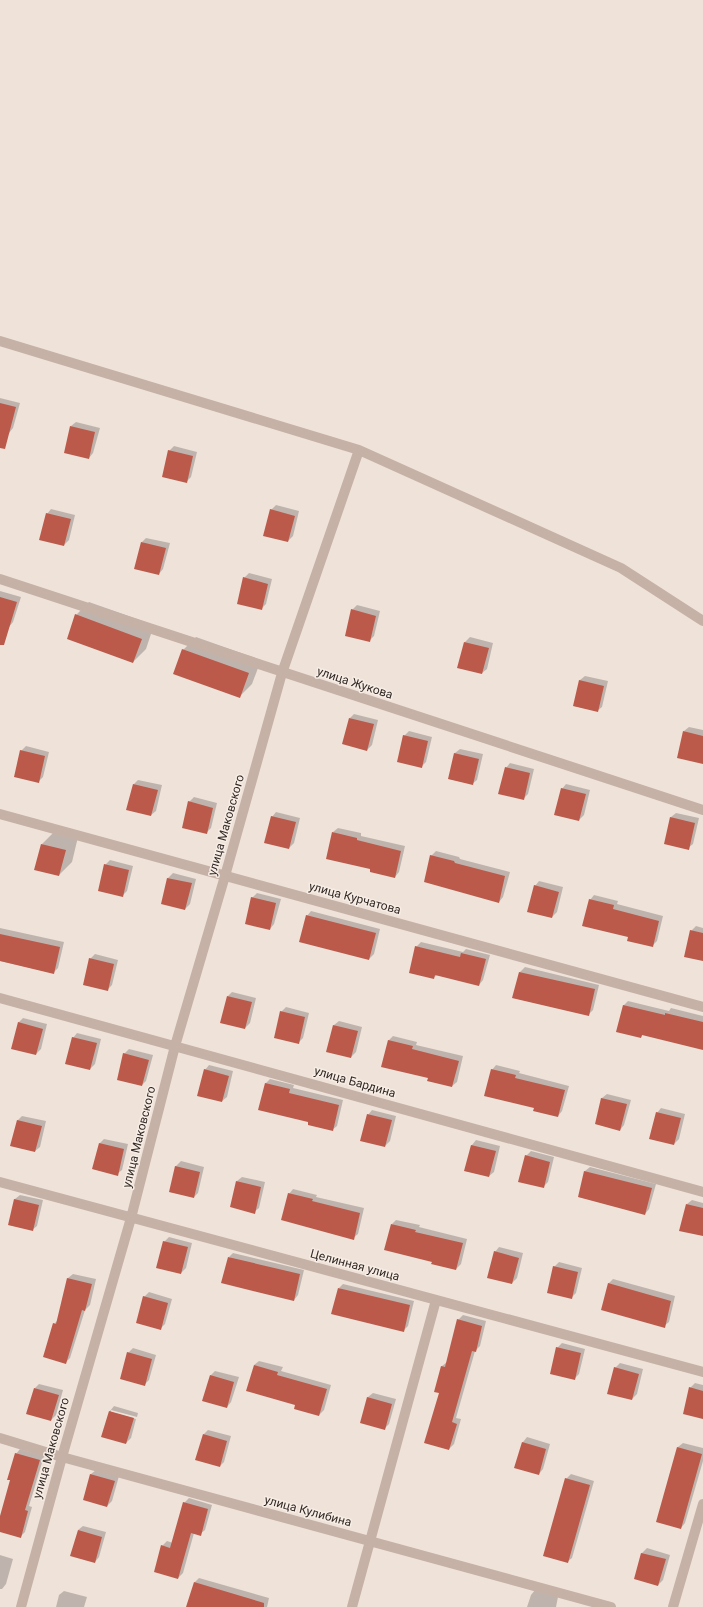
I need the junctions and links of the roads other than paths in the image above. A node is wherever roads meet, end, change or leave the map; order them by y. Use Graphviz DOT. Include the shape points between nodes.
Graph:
graph roads {
  1 [pos="0,342"];
  2 [pos="359,450"];
  3 [pos="0,580"];
  4 [pos="703,621"];
  5 [pos="282,673"];
  6 [pos="703,810"];
  7 [pos="0,814"];
  8 [pos="225,876"];
  9 [pos="0,998"];
  10 [pos="703,1007"];
  11 [pos="175,1046"];
  12 [pos="0,1182"];
  13 [pos="703,1192"];
  14 [pos="132,1218"];
  15 [pos="436,1300"];
  16 [pos="703,1372"];
  17 [pos="0,1438"];
  18 [pos="62,1457"];
  19 [pos="703,1504"];
  20 [pos="370,1541"];
  21 [pos="21,1607"];
  22 [pos="352,1607"];
  23 [pos="611,1607"];
  24 [pos="674,1607"];
  1 -- 2 [label="street"];
  2 -- 4 [label="street" via="622,568"];
  2 -- 5 [label="street, улица Маковского"];
  3 -- 5 [label="street, улица Жукова"];
  5 -- 6 [label="street, улица Жукова"];
  5 -- 8 [label="street, улица Маковского"];
  7 -- 8 [label="street, улица Курчатова"];
  8 -- 10 [label="street, улица Курчатова"];
  8 -- 11 [label="street, улица Маковского"];
  9 -- 11 [label="street, улица Бардина"];
  11 -- 13 [label="street, улица Бардина"];
  11 -- 14 [label="street, улица Маковского"];
  12 -- 14 [label="street, Целинная улица"];
  14 -- 15 [label="street, Целинная улица"];
  14 -- 18 [label="street, улица Маковского"];
  15 -- 16 [label="street, Целинная улица"];
  15 -- 20 [label="street"];
  17 -- 18 [label="street, улица Кулибина"];
  18 -- 20 [label="street, улица Кулибина"];
  18 -- 21 [label="street, улица Маковского"];
  19 -- 24 [label="street"];
  20 -- 22 [label="street"];
  20 -- 23 [label="street, улица Кулибина"];
}
